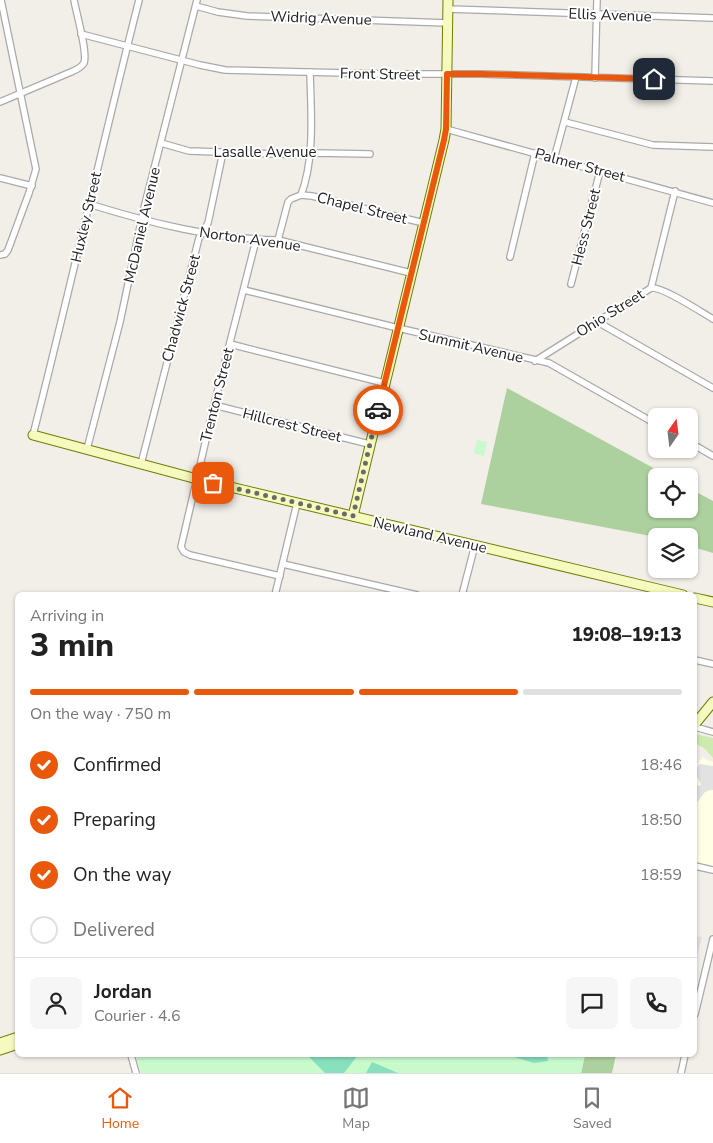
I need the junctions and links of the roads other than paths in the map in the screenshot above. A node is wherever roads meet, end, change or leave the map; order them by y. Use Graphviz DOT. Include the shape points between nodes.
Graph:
graph roads {
  1 [pos="1,0"];
  2 [pos="74,0"];
  3 [pos="138,0"];
  4 [pos="597,0"];
  5 [pos="196,3"];
  6 [pos="448,5"];
  7 [pos="597,15"];
  8 [pos="713,18"];
  9 [pos="448,23"];
  10 [pos="81,34"];
  11 [pos="127,46"];
  12 [pos="182,60"];
  13 [pos="310,72"];
  14 [pos="447,74"];
  15 [pos="576,77"];
  16 [pos="595,78"];
  17 [pos="713,81"];
  18 [pos="20,93"];
  19 [pos="0,102"];
  20 [pos="565,122"];
  21 [pos="446,129"];
  22 [pos="161,143"];
  23 [pos="713,147"];
  24 [pos="223,152"];
  25 [pos="309,154"];
  26 [pos="370,154"];
  27 [pos="535,154"];
  28 [pos="554,159"];
  29 [pos="600,170"];
  30 [pos="0,178"];
  31 [pos="32,186"];
  32 [pos="675,191"];
  33 [pos="301,195"];
  34 [pos="713,203"];
  35 [pos="89,204"];
  36 [pos="142,219"];
  37 [pos="424,223"];
  38 [pos="202,232"];
  39 [pos="256,240"];
  40 [pos="278,240"];
  41 [pos="1,255"];
  42 [pos="510,257"];
  43 [pos="411,273"];
  44 [pos="571,284"];
  45 [pos="651,288"];
  46 [pos="244,290"];
  47 [pos="713,319"];
  48 [pos="596,321"];
  49 [pos="398,328"];
  50 [pos="230,344"];
  51 [pos="535,361"];
  52 [pos="384,383"];
  53 [pos="713,388"];
  54 [pos="214,405"];
  55 [pos="648,419"];
  56 [pos="34,435"];
  57 [pos="370,444"];
  58 [pos="698,447"];
  59 [pos="87,449"];
  60 [pos="713,456"];
  61 [pos="141,464"];
  62 [pos="196,479"];
  63 [pos="297,503"];
  64 [pos="353,516"];
  65 [pos="475,545"];
  66 [pos="282,564"];
  67 [pos="280,576"];
  68 [pos="276,592"];
  69 [pos="403,592"];
  70 [pos="463,592"];
  71 [pos="671,592"];
  72 [pos="697,598"];
  73 [pos="713,602"];
  74 [pos="697,660"];
  75 [pos="713,664"];
  76 [pos="713,702"];
  77 [pos="697,721"];
  78 [pos="697,723"];
  79 [pos="713,732"];
  80 [pos="697,866"];
  81 [pos="713,870"];
  82 [pos="713,939"];
  83 [pos="697,1006"];
  84 [pos="15,1038"];
  85 [pos="0,1043"];
  86 [pos="15,1045"];
  87 [pos="0,1050"];
  88 [pos="132,1057"];
  89 [pos="685,1057"];
  90 [pos="136,1073"];
  91 [pos="681,1073"];
  1 -- 18 [label="street"];
  2 -- 10 [label="street"];
  3 -- 11 [label="street, Huxley Street"];
  4 -- 7 [label="street"];
  5 -- 9 [label="street, Widrig Avenue" via="218,12 246,16"];
  5 -- 12 [label="street, McDaniel Avenue"];
  6 -- 7 [label="street, Ellis Avenue"];
  6 -- 9 [label="street"];
  7 -- 8 [label="street, Ellis Avenue"];
  7 -- 16 [label="street"];
  9 -- 14 [label="street"];
  10 -- 11 [label="street, Front Street"];
  10 -- 18 [label="street" via="85,57 80,68"];
  11 -- 12 [label="street, Front Street"];
  11 -- 35 [label="street, Huxley Street"];
  12 -- 13 [label="street, Front Street" via="225,70"];
  12 -- 22 [label="street, McDaniel Avenue"];
  13 -- 14 [label="street, Front Street"];
  13 -- 25 [label="street"];
  14 -- 15 [label="street, Front Street"];
  14 -- 21 [label="street"];
  15 -- 16 [label="street, Front Street"];
  15 -- 20 [label="street"];
  16 -- 17 [label="street, Front Street"];
  18 -- 19 [label="street"];
  18 -- 31 [label="street" via="36,169"];
  20 -- 23 [label="street" via="653,145"];
  20 -- 28 [label="street"];
  21 -- 27 [label="street, Palmer Street"];
  21 -- 37 [label="street"];
  22 -- 24 [label="street, Lasalle Avenue" via="189,151"];
  22 -- 36 [label="street, McDaniel Avenue"];
  24 -- 25 [label="street, Lasalle Avenue"];
  24 -- 38 [label="street, Chadwick Street" via="208,223"];
  25 -- 26 [label="street, Lasalle Avenue"];
  25 -- 33 [label="street" via="306,183"];
  27 -- 28 [label="street, Palmer Street"];
  27 -- 42 [label="street"];
  28 -- 29 [label="street, Palmer Street"];
  29 -- 32 [label="street, Palmer Street"];
  29 -- 44 [label="street, Hess Street"];
  30 -- 31 [label="street"];
  31 -- 41 [label="street" via="8,250"];
  32 -- 34 [label="street, Palmer Street"];
  32 -- 45 [label="street, Ohio Street"];
  33 -- 37 [label="street, Chapel Street"];
  33 -- 40 [label="street" via="288,202"];
  35 -- 36 [label="street, Norton Avenue"];
  35 -- 56 [label="street, Huxley Street"];
  36 -- 38 [label="street, Norton Avenue"];
  36 -- 59 [label="street, McDaniel Avenue"];
  37 -- 43 [label="street"];
  38 -- 39 [label="street, Norton Avenue"];
  38 -- 61 [label="street, Chadwick Street"];
  39 -- 40 [label="street, Norton Avenue"];
  39 -- 46 [label="street, Trenton Street"];
  40 -- 43 [label="street, Norton Avenue"];
  43 -- 49 [label="street"];
  45 -- 47 [label="street" via="665,291"];
  45 -- 48 [label="street, Ohio Street"];
  46 -- 49 [label="street, Summit Avenue"];
  46 -- 50 [label="street, Trenton Street"];
  48 -- 51 [label="street, Ohio Street"];
  48 -- 53 [label="street"];
  49 -- 51 [label="street, Summit Avenue"];
  49 -- 52 [label="street"];
  50 -- 52 [label="street"];
  50 -- 54 [label="street, Trenton Street"];
  51 -- 55 [label="street, Summit Avenue" via="561,369"];
  52 -- 57 [label="street"];
  54 -- 57 [label="street, Hillcrest Street"];
  54 -- 62 [label="street, Trenton Street"];
  56 -- 59 [label="street, Newland Avenue"];
  57 -- 64 [label="street"];
  58 -- 60 [label="street"];
  59 -- 61 [label="street, Newland Avenue"];
  61 -- 62 [label="street, Newland Avenue"];
  62 -- 63 [label="street, Newland Avenue"];
  62 -- 67 [label="street, Trenton Street" via="182,540 183,551"];
  63 -- 64 [label="street, Newland Avenue"];
  63 -- 66 [label="street"];
  64 -- 65 [label="street, Newland Avenue"];
  65 -- 70 [label="street"];
  65 -- 71 [label="street, Newland Avenue"];
  66 -- 67 [label="street"];
  66 -- 69 [label="street"];
  67 -- 68 [label="street"];
  72 -- 73 [label="street"];
  74 -- 75 [label="street"];
  76 -- 77 [label="street"];
  78 -- 79 [label="street"];
  80 -- 81 [label="street"];
  82 -- 83 [label="street"];
  84 -- 85 [label="street"];
  86 -- 87 [label="street"];
  88 -- 90 [label="street"];
  89 -- 91 [label="street"];
}
